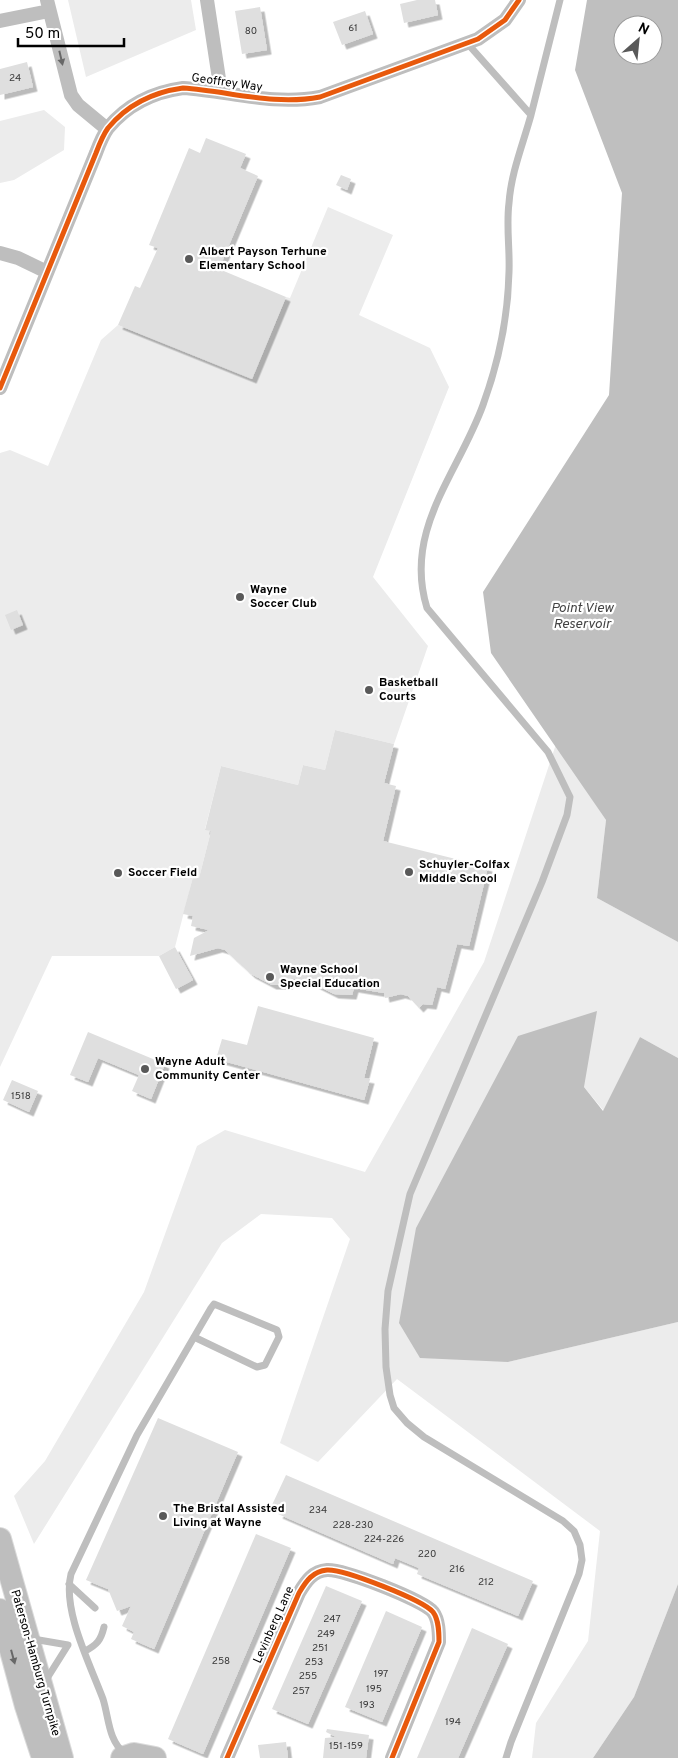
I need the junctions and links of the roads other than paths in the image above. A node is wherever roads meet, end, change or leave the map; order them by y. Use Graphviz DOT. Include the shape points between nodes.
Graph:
graph roads {
  1 [pos="207,0"];
  2 [pos="519,0"];
  3 [pos="560,0"];
  4 [pos="48,5"];
  5 [pos="0,21"];
  6 [pos="467,44"];
  7 [pos="221,92"];
  8 [pos="531,115"];
  9 [pos="107,129"];
  10 [pos="0,253"];
  11 [pos="48,272"];
  12 [pos="0,388"];
  13 [pos="194,1337"];
  14 [pos="0,1539"];
  15 [pos="69,1584"];
  16 [pos="95,1608"];
  17 [pos="0,1610"];
  18 [pos="104,1627"];
  19 [pos="27,1636"];
  20 [pos="81,1640"];
  21 [pos="68,1645"];
  22 [pos="85,1651"];
  23 [pos="42,1686"];
  24 [pos="125,1757"];
  25 [pos="43,1758"];
  26 [pos="62,1758"];
  27 [pos="155,1758"];
  28 [pos="227,1758"];
  29 [pos="392,1758"];
  30 [pos="506,1758"];
  1 -- 7 [label="street"];
  2 -- 6 [label="street, Geoffrey Way" via="505,20"];
  3 -- 8 [label="lane"];
  4 -- 5 [label="street"];
  4 -- 9 [label="street, one-way" via="71,95"];
  6 -- 7 [label="street, Geoffrey Way" via="299,101"];
  6 -- 8 [label="lane"];
  7 -- 9 [label="street, Geoffrey Way" via="183,88 164,92 137,103"];
  8 -- 30 [label="lane" via="508,204 510,271 503,327 483,405 438,498 425,538 420,562 421,589 427,608 548,752 570,797 568,815 410,1194 388,1291 385,1329 390,1395 394,1408 407,1423 424,1437 548,1510 574,1531 580,1545 582,1560 579,1574"];
  9 -- 11 [label="street, Geoffrey Way"];
  10 -- 11 [label="street"];
  11 -- 12 [label="street, Geoffrey Way"];
  13 -- 13 [label="lane" via="214,1304 277,1330 279,1337 265,1365 257,1367"];
  13 -- 15 [label="lane" via="137,1435"];
  14 -- 19 [label="main road, Paterson-Hamburg Turnpike"];
  15 -- 16 [label="lane"];
  15 -- 20 [label="lane"];
  17 -- 25 [label="main road, Paterson-Hamburg Turnpike, one-way"];
  18 -- 22 [label="lane" via="102,1639"];
  19 -- 21 [label="lane"];
  19 -- 23 [label="main road, Paterson-Hamburg Turnpike"];
  20 -- 21 [label="lane"];
  20 -- 22 [label="lane"];
  21 -- 23 [label="lane"];
  22 -- 24 [label="lane" via="104,1701 111,1735"];
  23 -- 26 [label="main road, Paterson-Hamburg Turnpike"];
  24 -- 27 [label="main road" via="134,1754"];
  28 -- 29 [label="street, Levinberg Lane" via="298,1592 314,1574 327,1570 368,1580 425,1605 434,1613 439,1642"];
}
